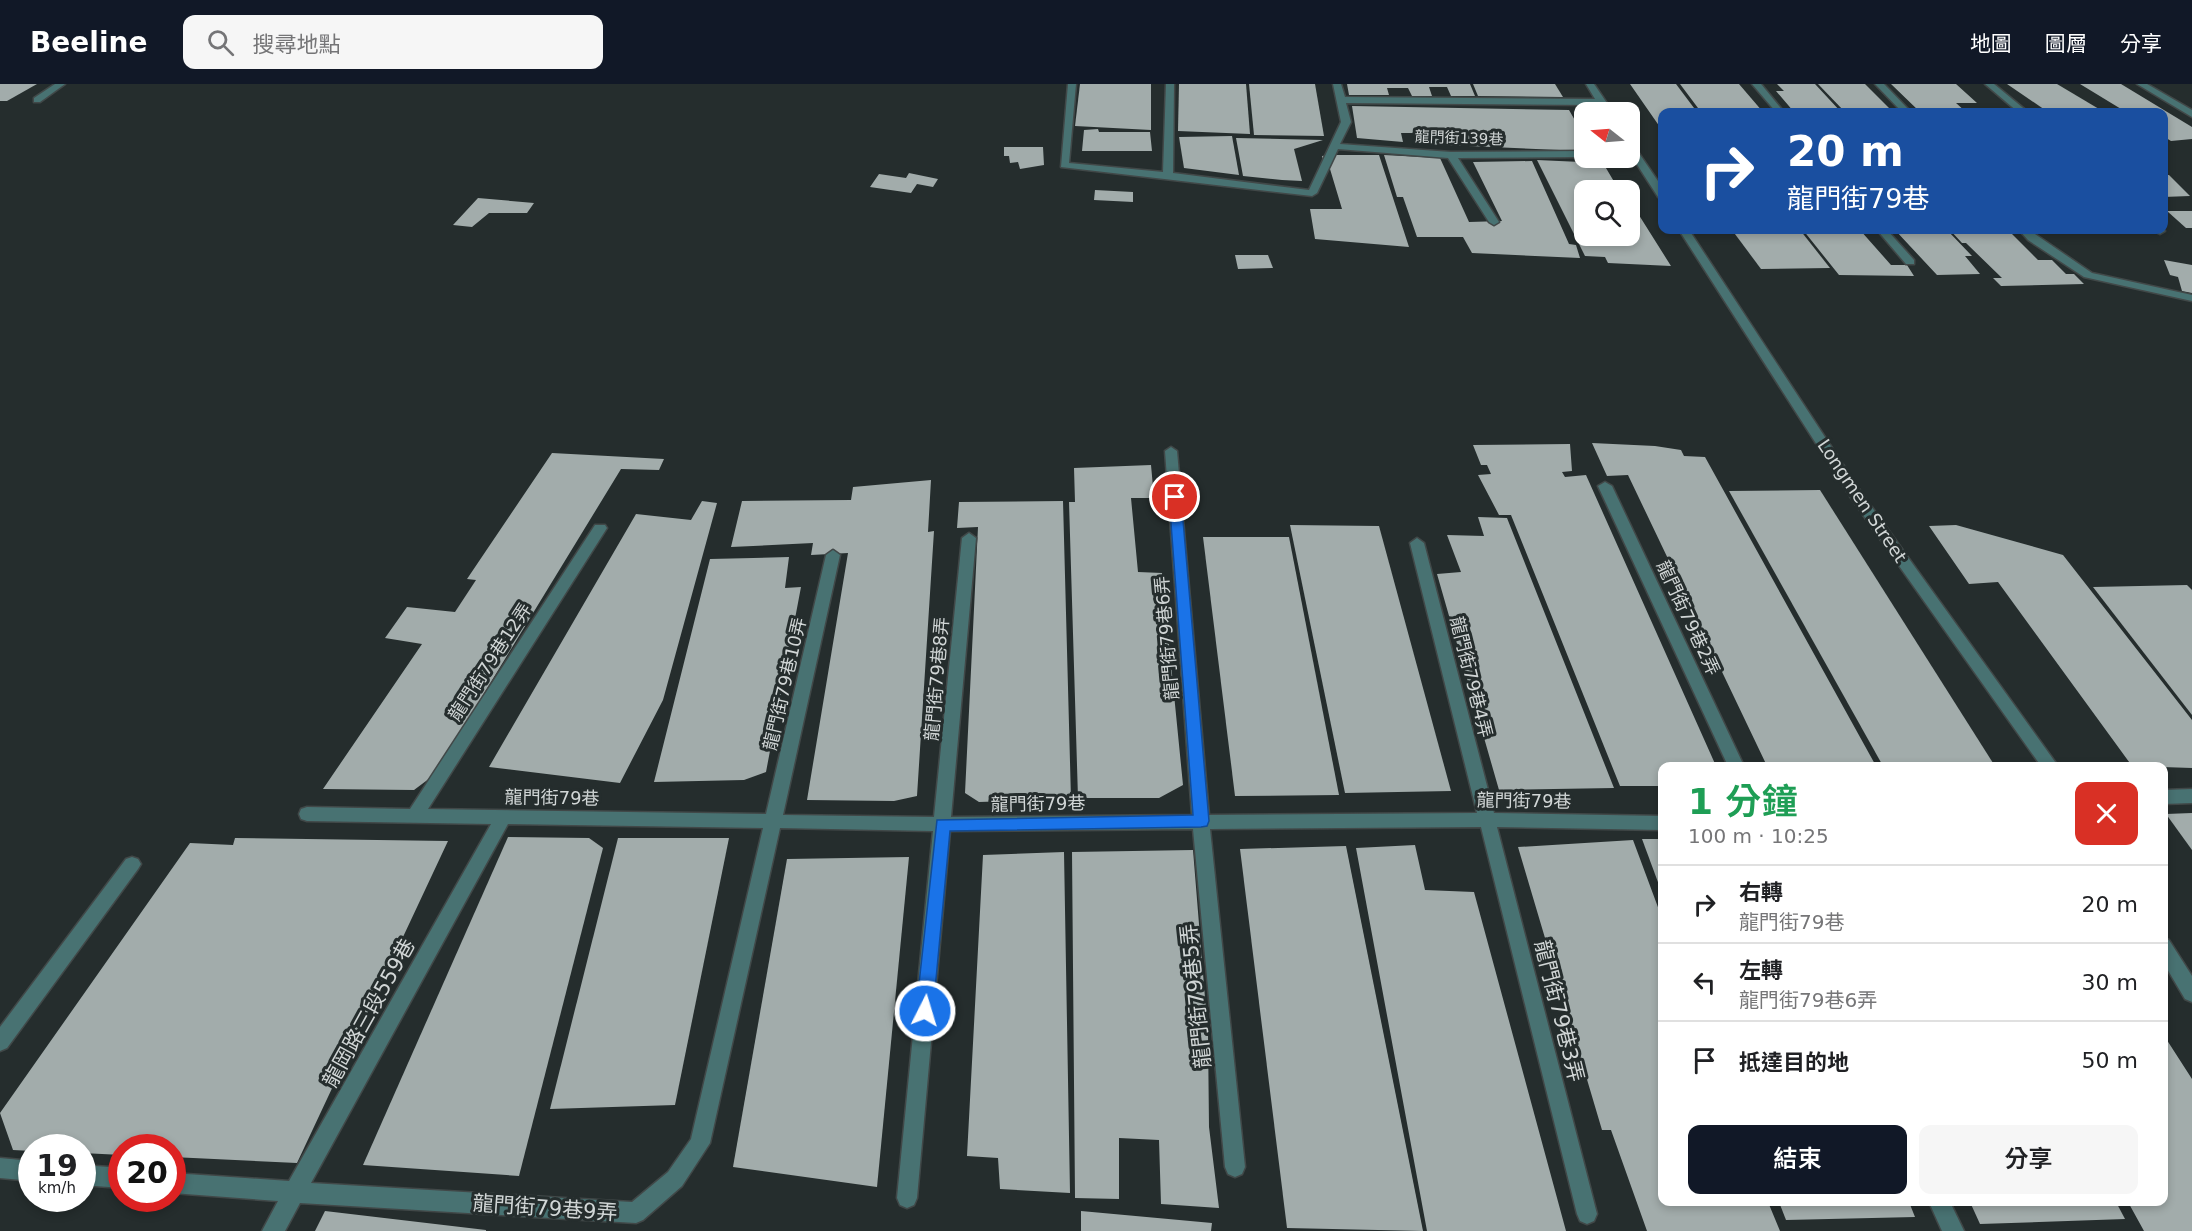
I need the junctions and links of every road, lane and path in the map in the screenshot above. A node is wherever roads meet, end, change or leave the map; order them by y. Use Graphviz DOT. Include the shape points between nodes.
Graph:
graph roads {
  1 [pos="61,84"];
  2 [pos="1072,84"];
  3 [pos="1170,84"];
  4 [pos="1337,84"];
  5 [pos="1590,84"];
  6 [pos="1756,84"];
  7 [pos="1879,84"];
  8 [pos="1989,84"];
  9 [pos="2141,84"];
  10 [pos="37,100"];
  11 [pos="1340,100"];
  12 [pos="1602,102"];
  13 [pos="1777,108"];
  14 [pos="1903,108"];
  15 [pos="2018,108"];
  16 [pos="2192,114"];
  17 [pos="1334,146"];
  18 [pos="1574,154"];
  19 [pos="1451,155"];
  20 [pos="1640,165"];
  21 [pos="1168,175"];
  22 [pos="1658,190"];
  23 [pos="1494,222"];
  24 [pos="1687,234"];
  25 [pos="1886,234"];
  26 [pos="2028,234"];
  27 [pos="1910,262"];
  28 [pos="2192,298"];
  29 [pos="1171,451"];
  30 [pos="1605,486"];
  31 [pos="600,528"];
  32 [pos="969,538"];
  33 [pos="1417,543"];
  34 [pos="833,555"];
  35 [pos="1734,762"];
  36 [pos="2047,762"];
  37 [pos="2192,796"];
  38 [pos="2168,797"];
  39 [pos="307,814"];
  40 [pos="414,816"];
  41 [pos="504,816"];
  42 [pos="1487,820"];
  43 [pos="774,821"];
  44 [pos="1201,821"];
  45 [pos="1658,823"];
  46 [pos="943,824"];
  47 [pos="132,864"];
  48 [pos="2168,954"];
  49 [pos="2192,993"];
  50 [pos="0,1042"];
  51 [pos="1235,1167"];
  52 [pos="0,1168"];
  53 [pos="18,1170"];
  54 [pos="186,1184"];
  55 [pos="294,1192"];
  56 [pos="907,1198"];
  57 [pos="1941,1206"];
  58 [pos="1587,1214"];
  59 [pos="273,1231"];
  60 [pos="1953,1231"];
  1 -- 10 [label="street"];
  2 -- 21 [label="street" via="1064,165"];
  3 -- 21 [label="street"];
  4 -- 11 [label="street"];
  5 -- 12 [label="street"];
  6 -- 13 [label="street"];
  7 -- 14 [label="street"];
  8 -- 15 [label="street"];
  9 -- 16 [label="street"];
  11 -- 12 [label="street"];
  11 -- 17 [label="street" via="1346,122"];
  17 -- 19 [label="street, 龍門街139巷"];
  17 -- 21 [label="street" via="1312,193"];
  18 -- 19 [label="street, 龍門街139巷"];
  19 -- 23 [label="street"];
  20 -- 22 [label="street"];
  24 -- 36 [label="street, Longmen Street" via="1856,495"];
  25 -- 27 [label="street"];
  26 -- 28 [label="street" via="2088,275"];
  29 -- 44 [label="street, 龍門街79巷6弄"];
  30 -- 35 [label="street, 龍門街79巷2弄"];
  31 -- 40 [label="street, 龍門街79巷12弄"];
  32 -- 46 [label="street, 龍門街79巷8弄"];
  33 -- 42 [label="street, 龍門街79巷4弄"];
  34 -- 43 [label="street, 龍門街79巷10弄"];
  37 -- 38 [label="street"];
  39 -- 40 [label="street, 龍門街79巷"];
  40 -- 41 [label="street, 龍門街79巷"];
  41 -- 43 [label="street, 龍門街79巷"];
  41 -- 55 [label="street, 龍岡路三段559巷"];
  42 -- 44 [label="street, 龍門街79巷"];
  42 -- 45 [label="street, 龍門街79巷"];
  42 -- 58 [label="street, 龍門街79巷3弄"];
  43 -- 46 [label="street, 龍門街79巷"];
  43 -- 55 [label="street, 龍門街79巷9弄" via="700,1143 675,1179 636,1214"];
  44 -- 46 [label="street, 龍門街79巷"];
  44 -- 51 [label="street, 龍門街79巷5弄"];
  46 -- 56 [label="street, 龍門街79巷8弄"];
  47 -- 50 [label="street"];
  48 -- 49 [label="street"];
  52 -- 53 [label="street"];
  54 -- 55 [label="street, 龍門街79巷9弄"];
  55 -- 59 [label="street, 龍岡路三段559巷"];
  57 -- 60 [label="street"];
}
